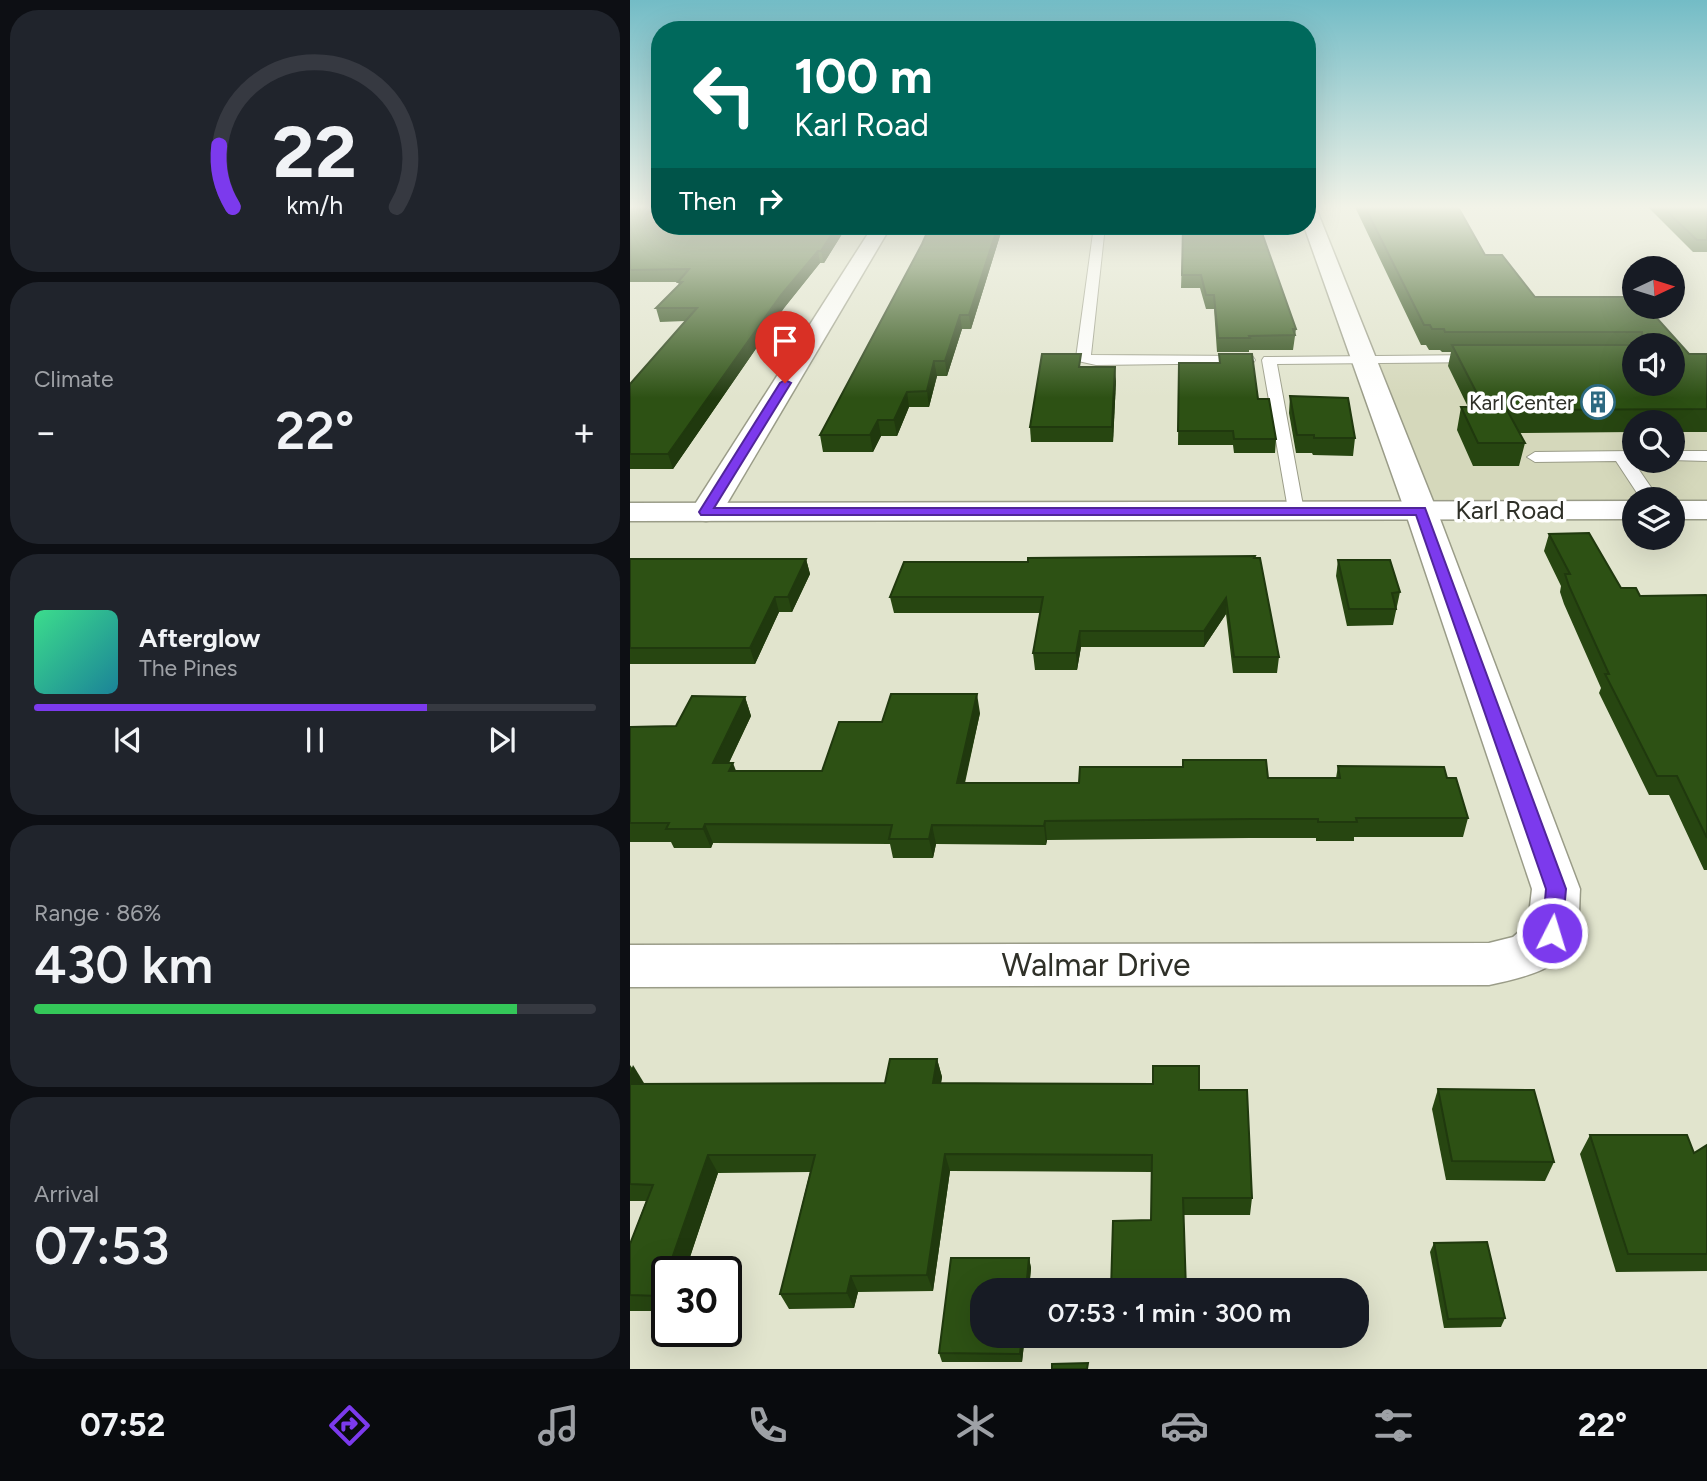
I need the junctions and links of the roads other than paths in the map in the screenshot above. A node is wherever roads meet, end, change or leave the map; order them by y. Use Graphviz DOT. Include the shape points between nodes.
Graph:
graph roads {
  1 [pos="855,271"];
  2 [pos="1094,271"];
  3 [pos="1331,271"];
  4 [pos="1500,359"];
  5 [pos="1269,360"];
  6 [pos="1364,360"];
  7 [pos="1622,456"];
  8 [pos="1685,456"];
  9 [pos="1707,456"];
  10 [pos="1535,457"];
  11 [pos="1622,510"];
  12 [pos="1685,510"];
  13 [pos="1707,510"];
  14 [pos="1295,511"];
  15 [pos="1421,511"];
  16 [pos="630,512"];
  17 [pos="706,512"];
  18 [pos="630,966"];
  1 -- 17 [label="street"];
  2 -- 5 [label="lane" via="1083,358"];
  3 -- 6 [label="street"];
  4 -- 6 [label="lane"];
  5 -- 6 [label="lane"];
  5 -- 14 [label="lane"];
  6 -- 15 [label="street"];
  7 -- 10 [label="lane"];
  8 -- 9 [label="lane"];
  11 -- 15 [label="street, Karl Road"];
  12 -- 13 [label="street"];
  14 -- 15 [label="street, Karl Road"];
  14 -- 17 [label="street, Karl Road"];
  15 -- 18 [label="street, Walmar Drive" via="1556,889 1552,933 1527,956 1489,964"];
  16 -- 17 [label="street, Karl Road"];
}
